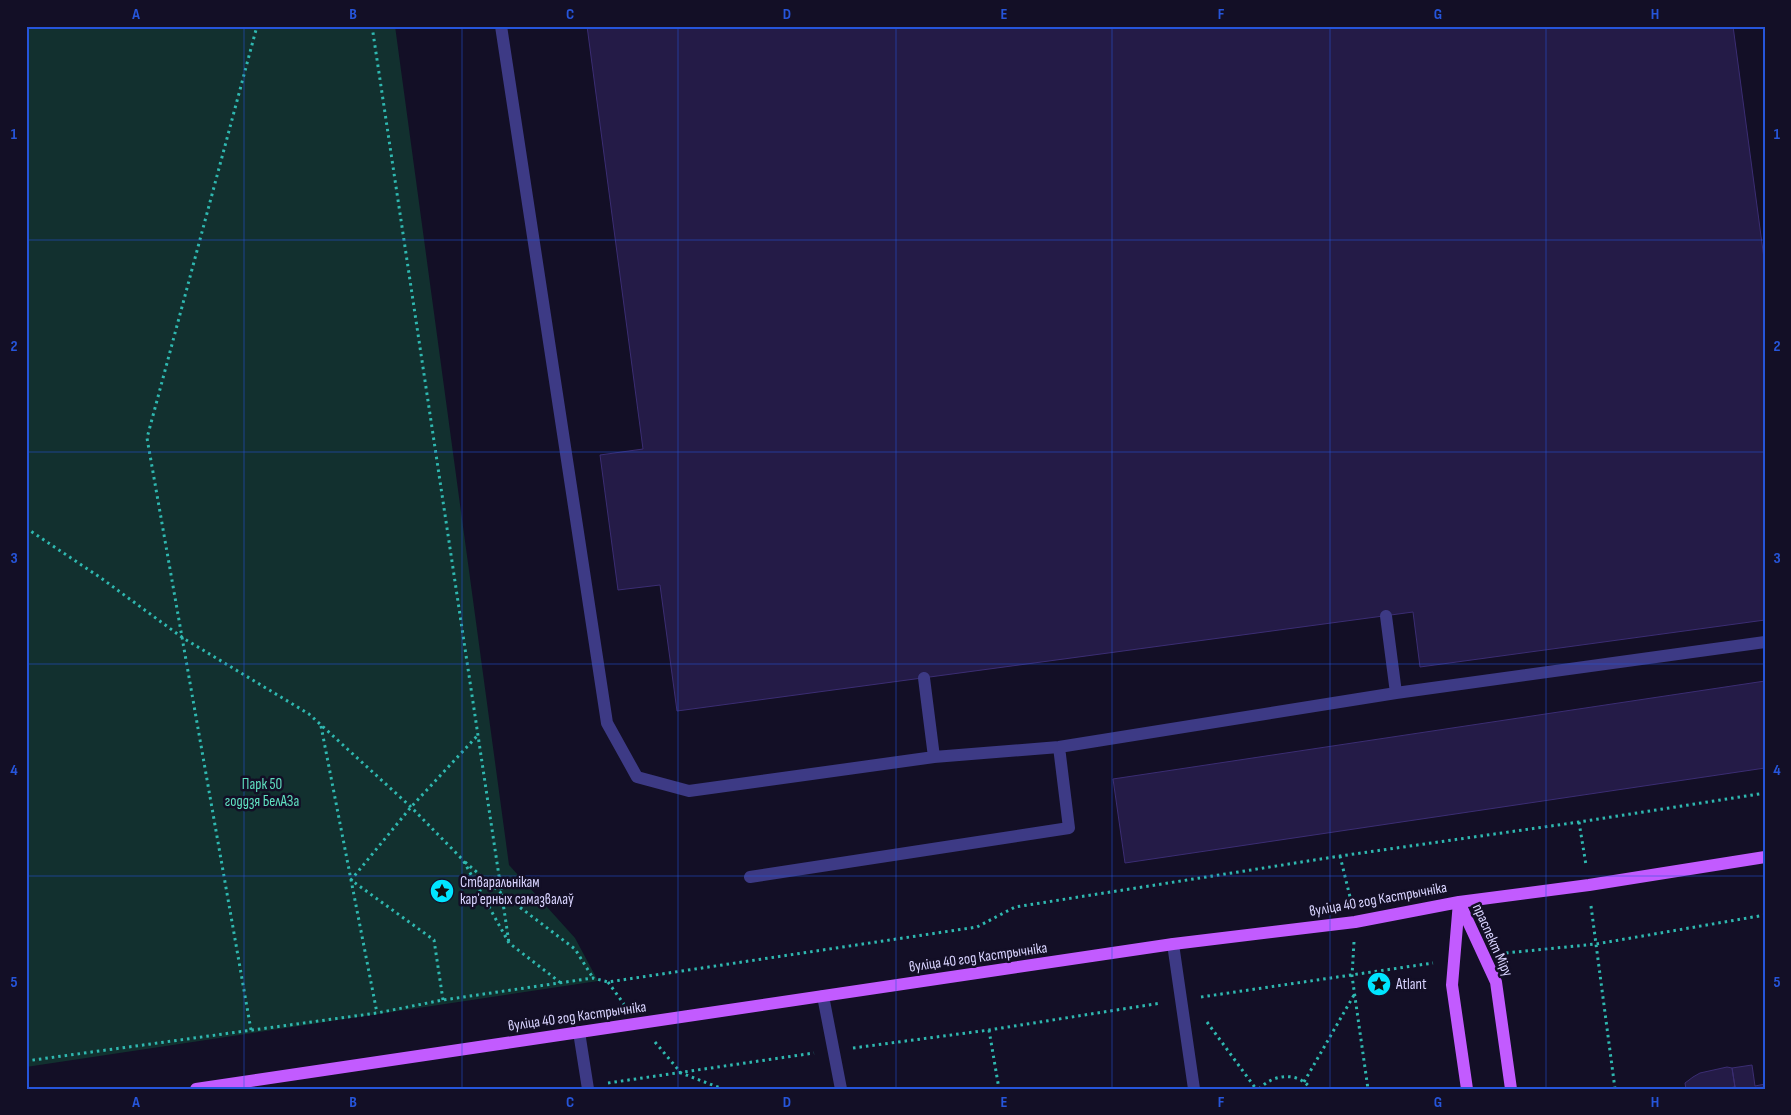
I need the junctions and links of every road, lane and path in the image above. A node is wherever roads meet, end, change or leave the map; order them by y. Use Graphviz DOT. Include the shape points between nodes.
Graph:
graph roads {
  1 [pos="257,26"];
  2 [pos="372,26"];
  3 [pos="501,26"];
  4 [pos="26,528"];
  5 [pos="1386,616"];
  6 [pos="182,638"];
  7 [pos="1765,642"];
  8 [pos="924,678"];
  9 [pos="1396,692"];
  10 [pos="321,725"];
  11 [pos="478,735"];
  12 [pos="1059,747"];
  13 [pos="934,757"];
  14 [pos="1765,793"];
  15 [pos="411,807"];
  16 [pos="1579,822"];
  17 [pos="1340,856"];
  18 [pos="1765,857"];
  19 [pos="463,860"];
  20 [pos="750,876"];
  21 [pos="351,880"];
  22 [pos="1589,885"];
  23 [pos="501,893"];
  24 [pos="1459,902"];
  25 [pos="1765,916"];
  26 [pos="1355,922"];
  27 [pos="509,943"];
  28 [pos="1173,944"];
  29 [pos="1596,944"];
  30 [pos="1352,976"];
  31 [pos="593,978"];
  32 [pos="562,983"];
  33 [pos="1355,995"];
  34 [pos="823,996"];
  35 [pos="442,1000"];
  36 [pos="1181,1000"];
  37 [pos="377,1013"];
  38 [pos="1207,1021"];
  39 [pos="251,1030"];
  40 [pos="989,1030"];
  41 [pos="579,1032"];
  42 [pos="834,1051"];
  43 [pos="26,1061"];
  44 [pos="1304,1082"];
  45 [pos="220,1087"];
  46 [pos="588,1087"];
  47 [pos="196,1089"];
  48 [pos="840,1089"];
  49 [pos="998,1089"];
  50 [pos="1194,1089"];
  51 [pos="1257,1089"];
  52 [pos="1311,1089"];
  53 [pos="1368,1089"];
  54 [pos="1467,1089"];
  55 [pos="1511,1089"];
  56 [pos="1615,1089"];
  1 -- 6 [label="path" via="147,438"];
  2 -- 11 [label="path"];
  3 -- 13 [label="lane" via="607,723 637,777 689,791"];
  4 -- 6 [label="path"];
  5 -- 9 [label="lane"];
  6 -- 10 [label="path"];
  6 -- 39 [label="path"];
  7 -- 9 [label="lane"];
  8 -- 13 [label="lane"];
  9 -- 12 [label="lane"];
  10 -- 15 [label="path"];
  10 -- 21 [label="path"];
  11 -- 15 [label="path"];
  11 -- 23 [label="path"];
  12 -- 13 [label="lane"];
  12 -- 20 [label="lane" via="1069,828"];
  14 -- 16 [label="path"];
  15 -- 19 [label="path"];
  15 -- 21 [label="path"];
  16 -- 17 [label="path"];
  16 -- 22 [label="path"];
  17 -- 26 [label="path"];
  17 -- 31 [label="path" via="1015,907 978,927 608,982"];
  18 -- 22 [label="main road, вуліца 40 год Кастрычніка"];
  19 -- 23 [label="path"];
  19 -- 27 [label="path"];
  21 -- 35 [label="path" via="434,940"];
  21 -- 37 [label="path"];
  22 -- 24 [label="main road, вуліца 40 год Кастрычніка"];
  22 -- 29 [label="path"];
  23 -- 27 [label="path"];
  23 -- 31 [label="path" via="575,949"];
  24 -- 26 [label="main road, вуліца 40 год Кастрычніка"];
  24 -- 54 [label="main road, праспект Міру" via="1452,985"];
  24 -- 55 [label="main road, праспект Міру" via="1496,982"];
  25 -- 29 [label="path"];
  26 -- 28 [label="main road, вуліца 40 год Кастрычніка"];
  26 -- 30 [label="path"];
  27 -- 32 [label="path"];
  28 -- 34 [label="main road, вуліца 40 год Кастрычніка"];
  28 -- 36 [label="lane"];
  29 -- 56 [label="path"];
  30 -- 33 [label="path"];
  30 -- 36 [label="path"];
  31 -- 32 [label="path"];
  32 -- 35 [label="path"];
  33 -- 44 [label="path"];
  33 -- 53 [label="path"];
  34 -- 41 [label="main road, вуліца 40 год Кастрычніка"];
  34 -- 42 [label="lane"];
  35 -- 37 [label="path"];
  36 -- 40 [label="path"];
  36 -- 50 [label="lane"];
  37 -- 39 [label="path"];
  38 -- 51 [label="path"];
  39 -- 43 [label="path"];
  40 -- 42 [label="path"];
  40 -- 49 [label="path"];
  41 -- 45 [label="main road, вуліца 40 год Кастрычніка"];
  41 -- 46 [label="lane"];
  42 -- 46 [label="path"];
  42 -- 48 [label="lane"];
  45 -- 47 [label="main road, вуліца 40 год Кастрычніка"];
  51 -- 52 [label="path" via="1276,1077 1288,1076 1299,1079"];
}
